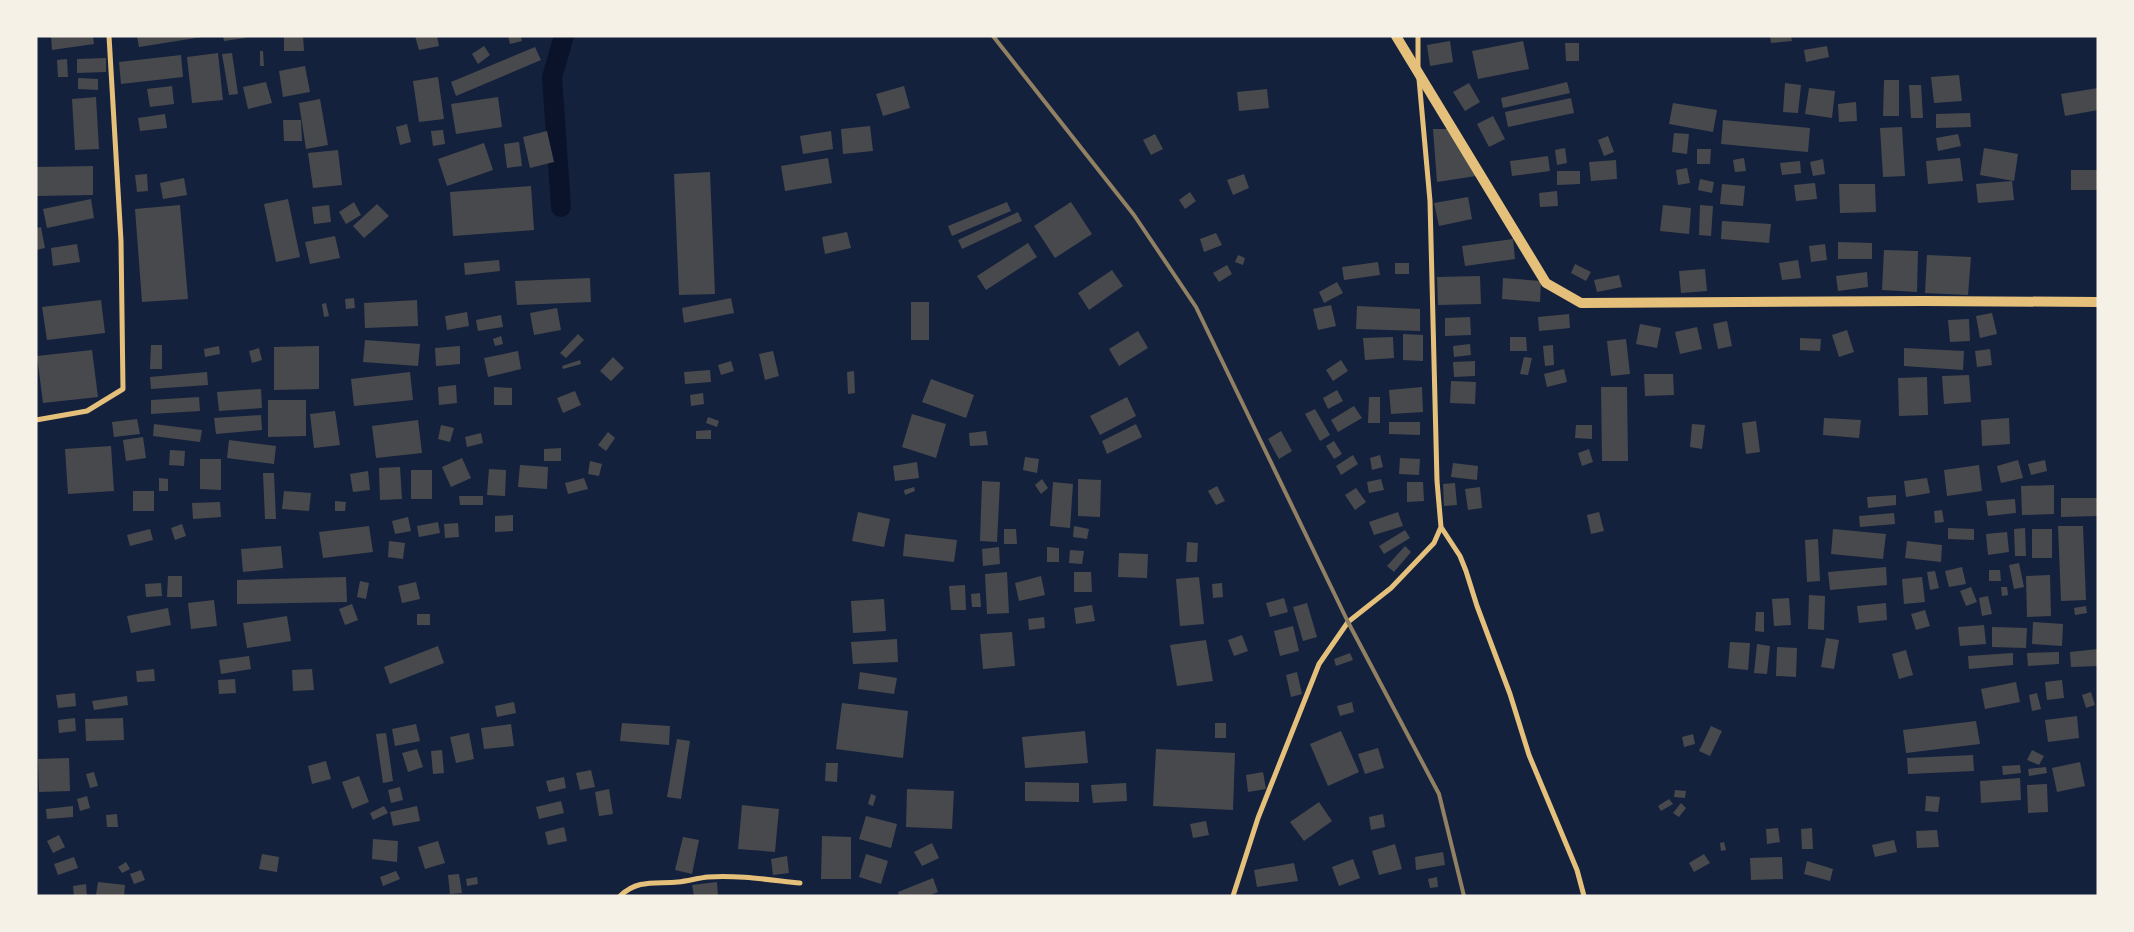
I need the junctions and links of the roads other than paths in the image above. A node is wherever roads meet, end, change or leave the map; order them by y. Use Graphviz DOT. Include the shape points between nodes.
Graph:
graph roads {
  1 [pos="109,36"];
  2 [pos="1396,36"];
  3 [pos="1418,36"];
  4 [pos="1418,71"];
  5 [pos="2098,302"];
  6 [pos="36,420"];
  7 [pos="1441,527"];
  8 [pos="800,883"];
  9 [pos="620,896"];
  10 [pos="1233,896"];
  11 [pos="1584,896"];
  1 -- 6 [label="street" via="121,240 123,389 87,411"];
  2 -- 4 [label="main road"];
  3 -- 4 [label="street"];
  4 -- 5 [label="main road" via="1546,282 1580,303"];
  4 -- 7 [label="street" via="1430,201"];
  7 -- 10 [label="street" via="1434,543 1391,588 1348,622 1319,664 1258,818"];
  7 -- 11 [label="street" via="1466,571 1529,755 1577,870"];
  8 -- 9 [label="street" via="707,877 647,883 630,887"];
}
